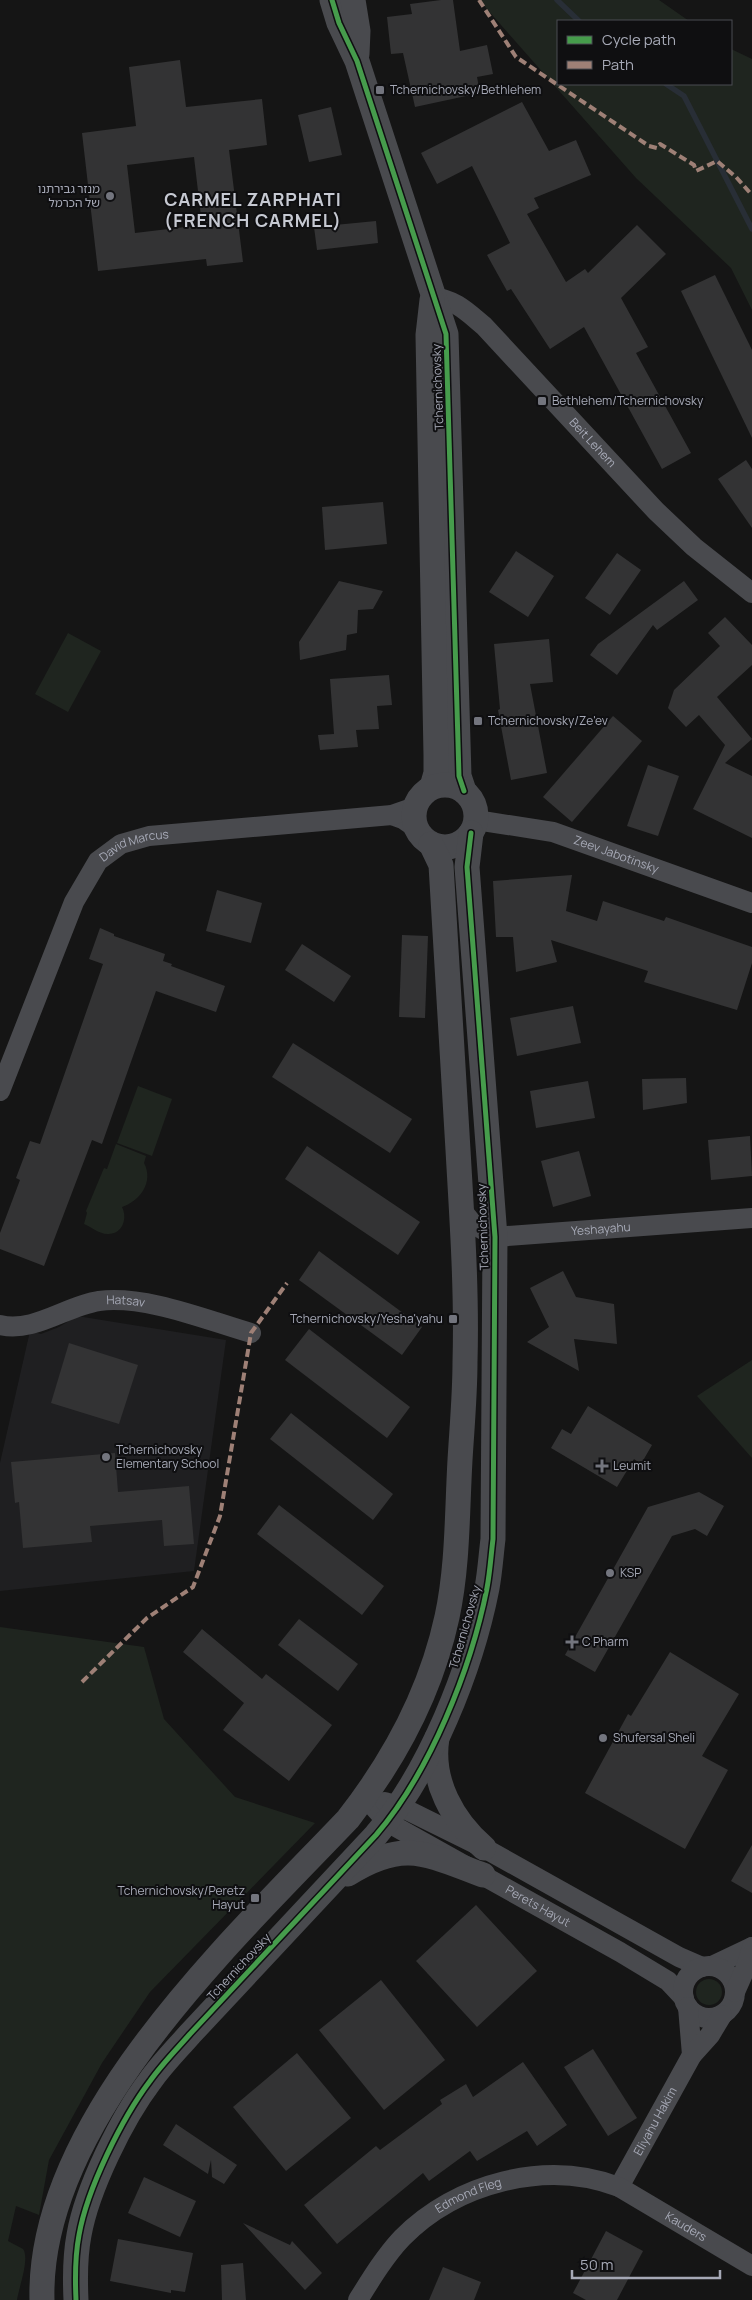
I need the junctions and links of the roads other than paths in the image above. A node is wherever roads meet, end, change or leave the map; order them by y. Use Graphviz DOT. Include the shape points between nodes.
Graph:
graph roads {
  1 [pos="332,0"];
  2 [pos="353,0"];
  3 [pos="357,61"];
  4 [pos="432,297"];
  5 [pos="752,593"];
  6 [pos="432,787"];
  7 [pos="464,791"];
  8 [pos="421,826"];
  9 [pos="474,827"];
  10 [pos="752,903"];
  11 [pos="0,1091"];
  12 [pos="461,1210"];
  13 [pos="752,1218"];
  14 [pos="495,1237"];
  15 [pos="0,1325"];
  16 [pos="251,1333"];
  17 [pos="438,1734"];
  18 [pos="365,1797"];
  19 [pos="393,1814"];
  20 [pos="484,1848"];
  21 [pos="483,1875"];
  22 [pos="327,1888"];
  23 [pos="620,1923"];
  24 [pos="752,1947"];
  25 [pos="620,1952"];
  26 [pos="707,1967"];
  27 [pos="735,1992"];
  28 [pos="686,2003"];
  29 [pos="722,2015"];
  30 [pos="692,2055"];
  31 [pos="619,2187"];
  32 [pos="752,2266"];
  33 [pos="42,2300"];
  34 [pos="76,2300"];
  35 [pos="358,2300"];
  1 -- 3 [label="street, Tchernichovsky" via="338,23"];
  2 -- 3 [label="street, Tchernichovsky" via="358,31"];
  3 -- 4 [label="street, Tchernichovsky"];
  4 -- 5 [label="street, Beit Lehem" via="454,302 484,326 656,511 694,547"];
  4 -- 6 [label="street, Tchernichovsky" via="428,335 436,755"];
  4 -- 7 [label="street, Tchernichovsky" via="446,334 448,355 459,776"];
  6 -- 7 [label="street" via="448,785"];
  6 -- 8 [label="street" via="419,799"];
  7 -- 9 [label="street" via="474,804"];
  8 -- 9 [label="street" via="440,847 458,845"];
  8 -- 11 [label="street, David Marcus" via="392,815 150,836 120,844 98,862 74,902"];
  8 -- 12 [label="street, Tchernichovsky" via="441,865"];
  9 -- 10 [label="street, Zeev Jabotinsky" via="553,832"];
  9 -- 14 [label="street, Tchernichovsky" via="467,868"];
  12 -- 14 [label="street" via="473,1224"];
  12 -- 18 [label="street, Tchernichovsky" via="465,1361 457,1512 447,1616 419,1700 385,1767"];
  13 -- 14 [label="street, Yeshayahu"];
  14 -- 17 [label="street, Tchernichovsky" via="492,1548 478,1626"];
  15 -- 16 [label="street, Hatsav" via="20,1327 86,1304 122,1300 165,1308"];
  17 -- 19 [label="street, Tchernichovsky"];
  17 -- 20 [label="street" via="436,1762 446,1799 462,1825"];
  18 -- 19 [label="street"];
  18 -- 33 [label="street, Tchernichovsky" via="169,2014 116,2086 62,2188 44,2255"];
  19 -- 20 [label="street, Perets Hayut"];
  19 -- 21 [label="street, Perets Hayut"];
  19 -- 22 [label="street, Tchernichovsky"];
  20 -- 23 [label="street, Perets Hayut"];
  21 -- 22 [label="street" via="434,1858 400,1852 376,1859"];
  21 -- 25 [label="street, Perets Hayut"];
  22 -- 34 [label="street, Tchernichovsky" via="184,2041 138,2098 101,2169 79,2234"];
  23 -- 25 [label="street" via="615,1940"];
  23 -- 26 [label="street, Perets Hayut" via="679,1957"];
  24 -- 26 [label="street"];
  24 -- 27 [label="street"];
  25 -- 28 [label="street, Perets Hayut" via="668,1981"];
  26 -- 27 [label="street" via="728,1975"];
  26 -- 28 [label="street" via="692,1972 686,1980"];
  27 -- 29 [label="street" via="730,2008"];
  28 -- 29 [label="street" via="697,2015 706,2018"];
  28 -- 30 [label="street"];
  29 -- 30 [label="street, Eliyahu Hakim" via="710,2036"];
  30 -- 31 [label="street, Eliyahu Hakim"];
  31 -- 32 [label="street, Kauders"];
  31 -- 35 [label="street, Edmond Fleg" via="597,2178 538,2176 485,2186 464,2194 430,2215 402,2239"];
}
